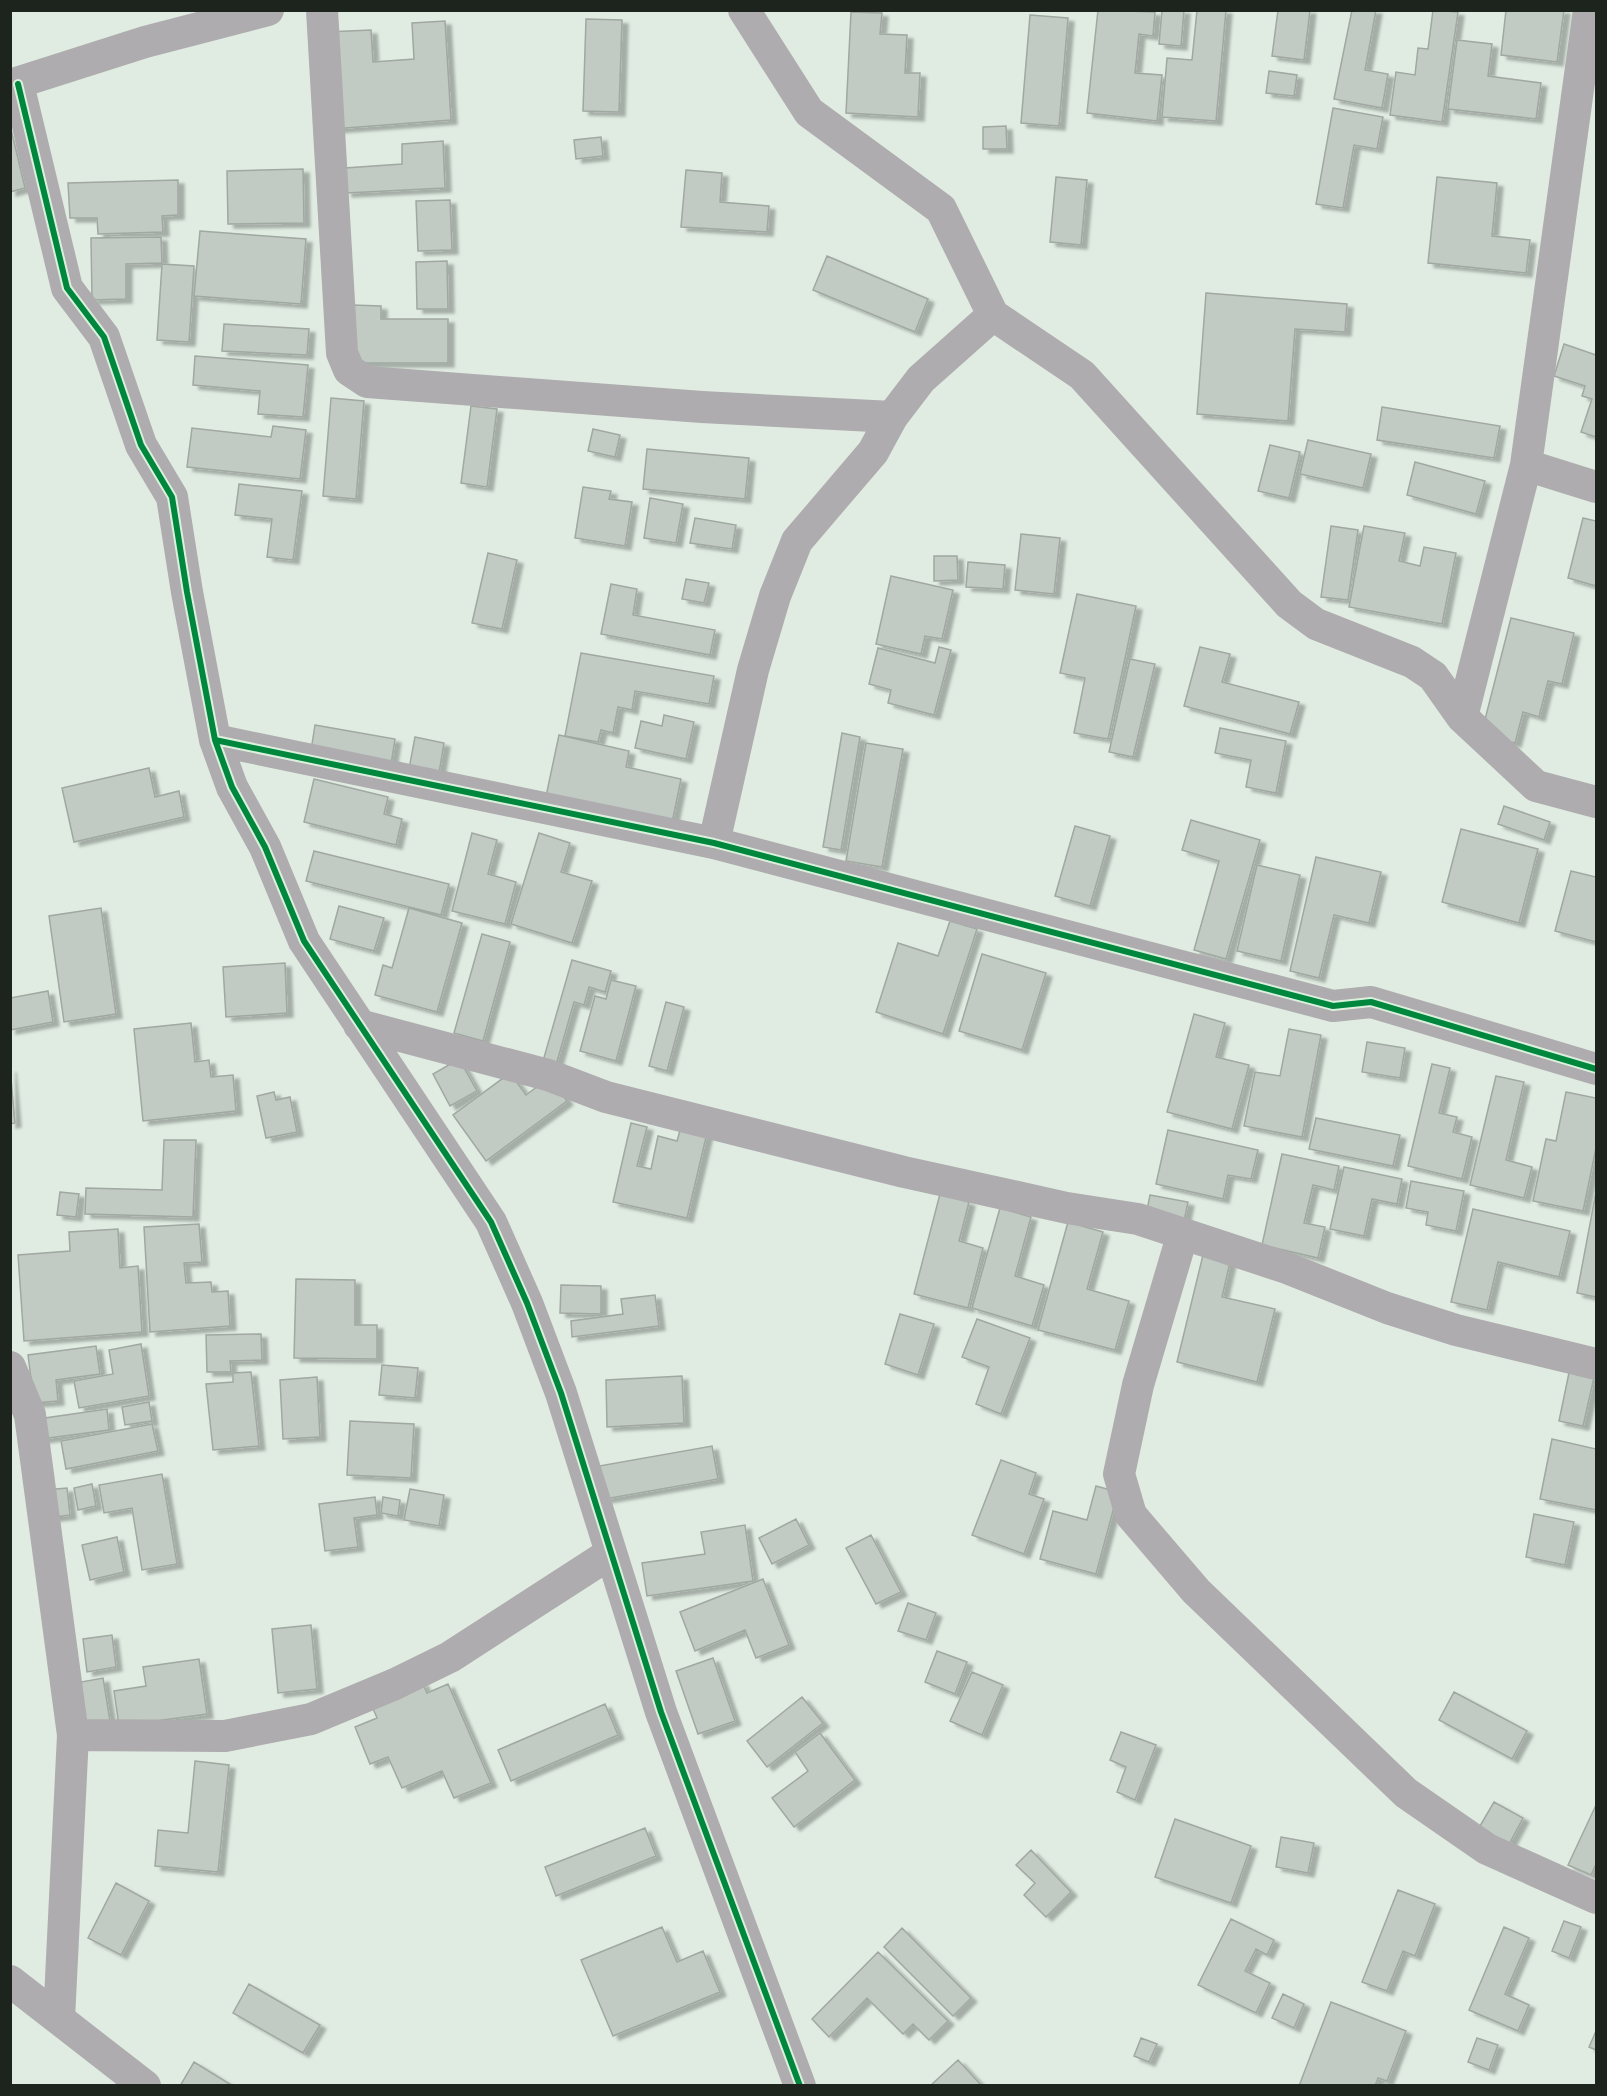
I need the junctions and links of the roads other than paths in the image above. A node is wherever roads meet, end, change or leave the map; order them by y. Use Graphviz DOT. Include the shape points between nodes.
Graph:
graph roads {
  1 [pos="268,10"];
  2 [pos="322,10"];
  3 [pos="744,10"];
  4 [pos="1589,10"];
  5 [pos="14,84"];
  6 [pos="993,315"];
  7 [pos="892,417"];
  8 [pos="1526,465"];
  9 [pos="1596,487"];
  10 [pos="1462,717"];
  11 [pos="215,740"];
  12 [pos="1596,802"];
  13 [pos="714,843"];
  14 [pos="359,1024"];
  15 [pos="1596,1069"];
  16 [pos="1183,1233"];
  17 [pos="1596,1364"];
  18 [pos="10,1367"];
  19 [pos="611,1553"];
  20 [pos="73,1735"];
  21 [pos="1596,1898"];
  22 [pos="10,1981"];
  23 [pos="59,2019"];
  24 [pos="145,2085"];
  25 [pos="800,2085"];
  1 -- 5 [label="street" via="145,42"];
  2 -- 7 [label="street" via="342,353 349,370 367,382"];
  3 -- 6 [label="street" via="809,112 941,209"];
  4 -- 8 [label="street"];
  5 -- 11 [label="street" via="67,288 104,337 141,445 172,497"];
  6 -- 7 [label="street" via="921,379"];
  6 -- 10 [label="street" via="1082,375 1289,604 1316,624 1412,662 1433,676"];
  7 -- 13 [label="street" via="873,452 797,541 775,596 753,670"];
  8 -- 9 [label="street"];
  8 -- 10 [label="street"];
  10 -- 12 [label="street" via="1536,786"];
  11 -- 13 [label="street"];
  11 -- 14 [label="street" via="232,787 265,847 304,941"];
  13 -- 15 [label="street" via="1333,1006 1371,1002"];
  14 -- 16 [label="street" via="548,1075 606,1097 881,1166 1067,1208 1138,1219"];
  14 -- 19 [label="street" via="491,1222 561,1393"];
  16 -- 17 [label="street" via="1387,1308"];
  16 -- 21 [label="street" via="1138,1385 1119,1474 1131,1515 1196,1591 1406,1793 1487,1849"];
  18 -- 20 [label="street" via="30,1415"];
  19 -- 20 [label="street" via="450,1657 311,1719 225,1736"];
  19 -- 25 [label="street" via="661,1712"];
  20 -- 23 [label="street"];
  22 -- 23 [label="street"];
  23 -- 24 [label="street"];
}
